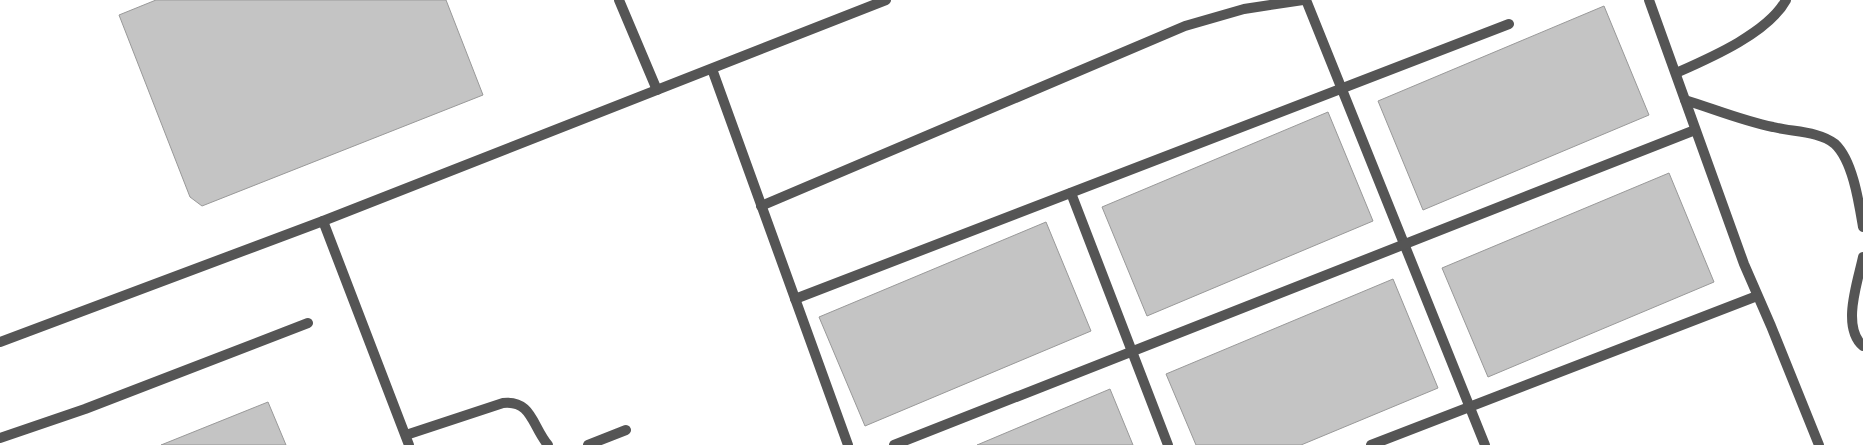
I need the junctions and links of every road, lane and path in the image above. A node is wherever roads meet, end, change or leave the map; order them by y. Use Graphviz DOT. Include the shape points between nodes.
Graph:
graph roads {
  1 [pos="620,0"];
  2 [pos="886,0"];
  3 [pos="1304,0"];
  4 [pos="1649,0"];
  5 [pos="1786,0"];
  6 [pos="1509,24"];
  7 [pos="712,69"];
  8 [pos="1676,73"];
  9 [pos="1341,88"];
  10 [pos="657,90"];
  11 [pos="1685,100"];
  12 [pos="1695,130"];
  13 [pos="1071,193"];
  14 [pos="761,206"];
  15 [pos="323,221"];
  16 [pos="1863,226"];
  17 [pos="1404,244"];
  18 [pos="1863,257"];
  19 [pos="1757,296"];
  20 [pos="795,299"];
  21 [pos="308,323"];
  22 [pos="0,342"];
  23 [pos="1863,346"];
  24 [pos="1132,351"];
  25 [pos="1470,407"];
  26 [pos="626,430"];
  27 [pos="0,438"];
  28 [pos="407,440"];
  29 [pos="548,445"];
  30 [pos="588,445"];
  31 [pos="848,445"];
  32 [pos="894,445"];
  33 [pos="1168,445"];
  34 [pos="1371,445"];
  35 [pos="1485,445"];
  36 [pos="1819,445"];
  1 -- 10 [label="lane"];
  2 -- 7 [label="lane"];
  3 -- 9 [label="lane"];
  3 -- 14 [label="lane" via="1244,9 1185,26"];
  4 -- 8 [label="lane"];
  5 -- 8 [label="lane" via="1780,10 1748,36"];
  6 -- 9 [label="lane"];
  7 -- 10 [label="lane"];
  7 -- 14 [label="lane"];
  8 -- 11 [label="lane"];
  9 -- 13 [label="lane"];
  9 -- 17 [label="lane"];
  10 -- 15 [label="lane"];
  11 -- 12 [label="lane"];
  11 -- 16 [label="lane" via="1772,127 1818,136 1835,144 1852,176"];
  12 -- 17 [label="lane"];
  12 -- 19 [label="lane"];
  13 -- 20 [label="lane"];
  13 -- 24 [label="lane"];
  14 -- 20 [label="lane"];
  15 -- 22 [label="lane"];
  15 -- 28 [label="lane"];
  17 -- 24 [label="lane"];
  17 -- 25 [label="lane"];
  18 -- 23 [label="lane" via="1852,302 1852,323 1858,342"];
  19 -- 25 [label="lane"];
  19 -- 36 [label="lane"];
  20 -- 31 [label="lane"];
  21 -- 27 [label="lane" via="86,409"];
  24 -- 32 [label="lane"];
  24 -- 33 [label="lane"];
  25 -- 34 [label="lane"];
  25 -- 35 [label="lane"];
  26 -- 30 [label="lane"];
  28 -- 29 [label="lane" via="502,403 513,402 524,406"];
}
